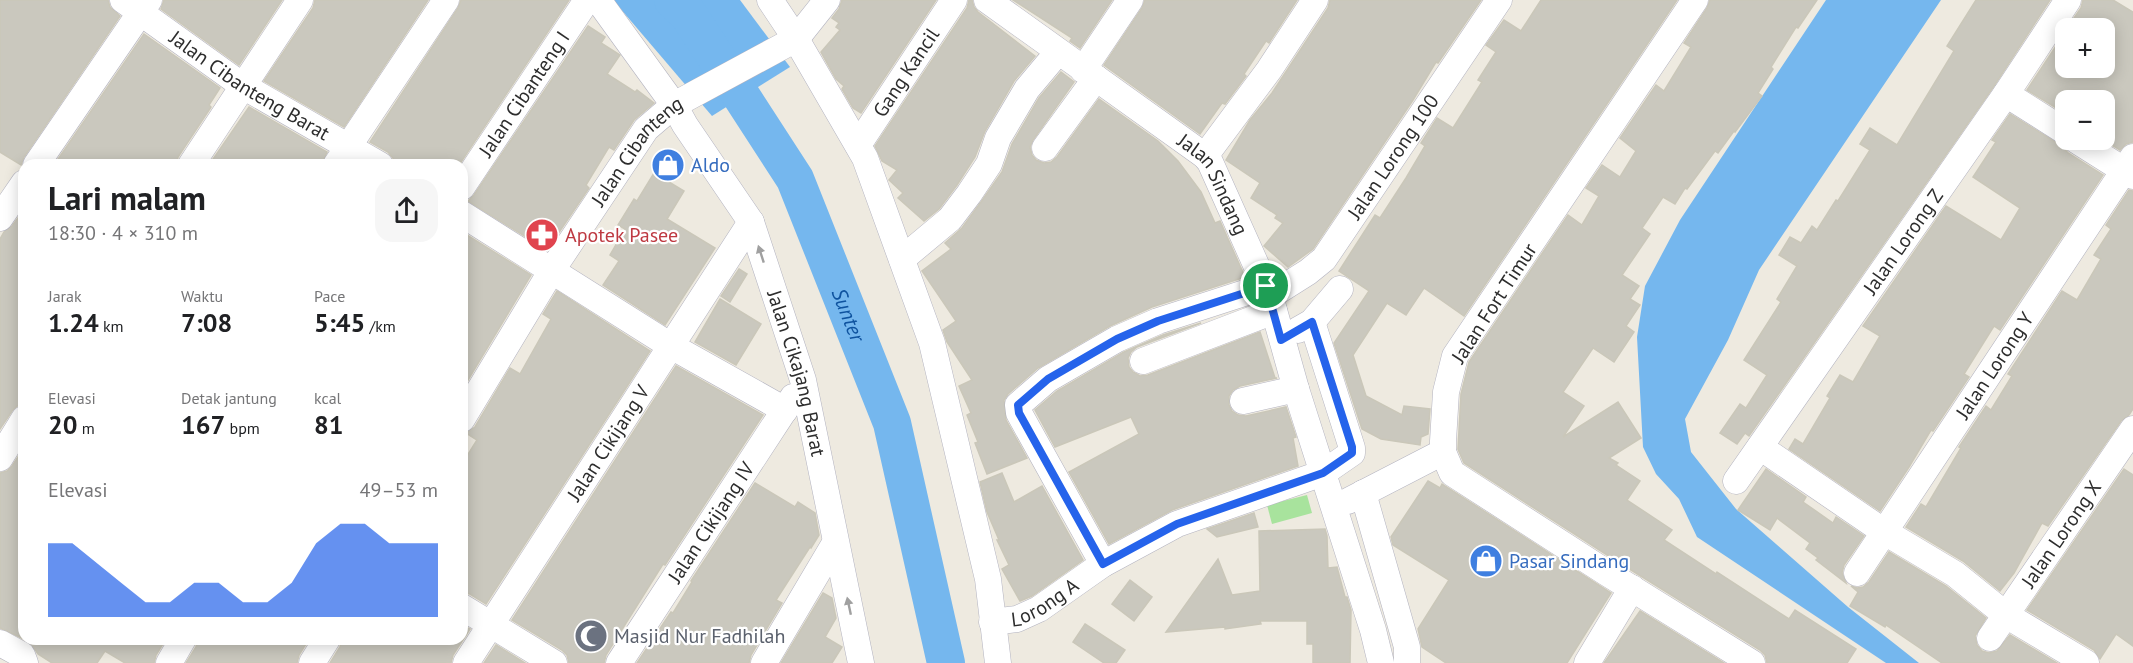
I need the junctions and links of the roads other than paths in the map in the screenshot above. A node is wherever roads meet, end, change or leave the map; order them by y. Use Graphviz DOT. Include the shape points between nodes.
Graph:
graph roads {
  1 [pos="300,0"];
  2 [pos="446,0"];
  3 [pos="587,0"];
  4 [pos="598,0"];
  5 [pos="770,0"];
  6 [pos="827,0"];
  7 [pos="954,0"];
  8 [pos="987,0"];
  9 [pos="1130,0"];
  10 [pos="1315,0"];
  11 [pos="1499,0"];
  12 [pos="1695,0"];
  13 [pos="2068,0"];
  14 [pos="137,4"];
  15 [pos="787,43"];
  16 [pos="1058,52"];
  17 [pos="1089,74"];
  18 [pos="243,86"];
  19 [pos="2006,94"];
  20 [pos="681,102"];
  21 [pos="2055,125"];
  22 [pos="858,145"];
  23 [pos="1045,148"];
  24 [pos="2095,150"];
  25 [pos="343,156"];
  26 [pos="1205,156"];
  27 [pos="40,159"];
  28 [pos="195,159"];
  29 [pos="2130,168"];
  30 [pos="468,178"];
  31 [pos="18,192"];
  32 [pos="0,218"];
  33 [pos="468,218"];
  34 [pos="751,222"];
  35 [pos="903,259"];
  36 [pos="552,270"];
  37 [pos="1340,289"];
  38 [pos="1270,298"];
  39 [pos="1312,322"];
  40 [pos="1281,340"];
  41 [pos="671,346"];
  42 [pos="1143,361"];
  43 [pos="803,380"];
  44 [pos="1296,389"];
  45 [pos="1243,401"];
  46 [pos="468,409"];
  47 [pos="785,410"];
  48 [pos="18,428"];
  49 [pos="2133,429"];
  50 [pos="1760,447"];
  51 [pos="1443,452"];
  52 [pos="0,458"];
  53 [pos="1323,473"];
  54 [pos="1736,481"];
  55 [pos="1363,493"];
  56 [pos="1334,508"];
  57 [pos="1883,531"];
  58 [pos="835,543"];
  59 [pos="1103,564"];
  60 [pos="1857,573"];
  61 [pos="1632,588"];
  62 [pos="468,611"];
  63 [pos="2006,615"];
  64 [pos="992,622"];
  65 [pos="490,626"];
  66 [pos="1990,638"];
  67 [pos="0,643"];
  68 [pos="180,645"];
  69 [pos="323,645"];
  70 [pos="25,663"];
  71 [pos="169,663"];
  72 [pos="312,663"];
  73 [pos="466,663"];
  74 [pos="554,663"];
  75 [pos="619,663"];
  76 [pos="764,663"];
  77 [pos="861,663"];
  78 [pos="998,663"];
  79 [pos="1381,663"];
  80 [pos="1407,663"];
  81 [pos="1587,663"];
  82 [pos="1752,663"];
  83 [pos="2086,663"];
  1 -- 18 [label="street"];
  2 -- 25 [label="street"];
  3 -- 30 [label="street, Jalan Cibanteng I"];
  4 -- 20 [label="street, Jalan Cikajang Barat"];
  5 -- 15 [label="street"];
  6 -- 15 [label="street, Jalan Cibanteng"];
  7 -- 22 [label="street, Gang Kancil"];
  8 -- 16 [label="street, Jalan Sindang"];
  9 -- 17 [label="street"];
  10 -- 26 [label="street"];
  11 -- 38 [label="street, Jalan Lorong 100" via="1324,259"];
  12 -- 51 [label="street, Jalan Fort Timur" via="1455,356 1446,392"];
  13 -- 19 [label="street, Jalan Lorong Z"];
  14 -- 18 [label="street, Jalan Cibanteng Barat"];
  14 -- 27 [label="street"];
  15 -- 20 [label="street, Jalan Cibanteng"];
  15 -- 22 [label="street"];
  16 -- 17 [label="street, Jalan Sindang"];
  16 -- 35 [label="street" via="1027,89 998,138 989,164 960,207"];
  17 -- 23 [label="street"];
  17 -- 26 [label="street, Jalan Sindang"];
  18 -- 25 [label="street, Jalan Cibanteng Barat"];
  18 -- 28 [label="street"];
  19 -- 21 [label="street"];
  19 -- 50 [label="street, Jalan Lorong Z"];
  20 -- 34 [label="street, Jalan Cikajang Barat" via="685,125"];
  20 -- 36 [label="street, Jalan Cibanteng" via="653,121 639,137"];
  22 -- 35 [label="street"];
  24 -- 29 [label="street"];
  26 -- 38 [label="street, Jalan Sindang" via="1218,175"];
  29 -- 57 [label="street, Jalan Lorong Y"];
  31 -- 32 [label="street"];
  33 -- 36 [label="street"];
  34 -- 41 [label="street, Jalan Cikijang V"];
  43 -- 34 [label="street, Jalan Cikajang Barat, one-way"];
  35 -- 64 [label="street" via="932,343 988,579"];
  36 -- 41 [label="street"];
  36 -- 46 [label="street, Jalan Cibanteng"];
  37 -- 39 [label="street"];
  38 -- 40 [label="street, Jalan Sindang"];
  38 -- 42 [label="street"];
  38 -- 59 [label="street" via="1158,321 1117,339 1048,379 1018,405"];
  39 -- 40 [label="street"];
  39 -- 53 [label="street, Lorong A" via="1352,447 1346,459"];
  40 -- 44 [label="street, Jalan Sindang"];
  41 -- 47 [label="street"];
  41 -- 65 [label="street, Jalan Cikijang V"];
  43 -- 47 [label="street, Jalan Cikijang IV"];
  43 -- 58 [label="street, Jalan Cikajang Barat"];
  44 -- 45 [label="street"];
  44 -- 53 [label="street, Jalan Sindang"];
  47 -- 75 [label="street, Jalan Cikijang IV"];
  48 -- 52 [label="street"];
  49 -- 63 [label="street, Jalan Lorong X"];
  50 -- 54 [label="street, Jalan Lorong Z"];
  50 -- 57 [label="street"];
  51 -- 55 [label="street"];
  51 -- 61 [label="street" via="1452,473"];
  53 -- 56 [label="street, Jalan Sindang"];
  53 -- 59 [label="street, Lorong A" via="1177,524"];
  55 -- 56 [label="street"];
  55 -- 80 [label="street" via="1407,647"];
  56 -- 79 [label="street, Jalan Sindang"];
  57 -- 60 [label="street, Jalan Lorong Y"];
  57 -- 63 [label="street" via="1955,574"];
  58 -- 76 [label="street"];
  77 -- 58 [label="street, Jalan Cikajang Barat, one-way"];
  59 -- 64 [label="street, Lorong A" via="1039,609 1017,619"];
  61 -- 81 [label="street"];
  61 -- 82 [label="street"];
  62 -- 65 [label="street"];
  63 -- 66 [label="street, Jalan Lorong X"];
  63 -- 83 [label="street"];
  64 -- 78 [label="street"];
  65 -- 73 [label="street, Jalan Cikijang V"];
  65 -- 74 [label="street"];
  67 -- 70 [label="street" via="22,656"];
  68 -- 71 [label="street"];
  69 -- 72 [label="street"];
}
